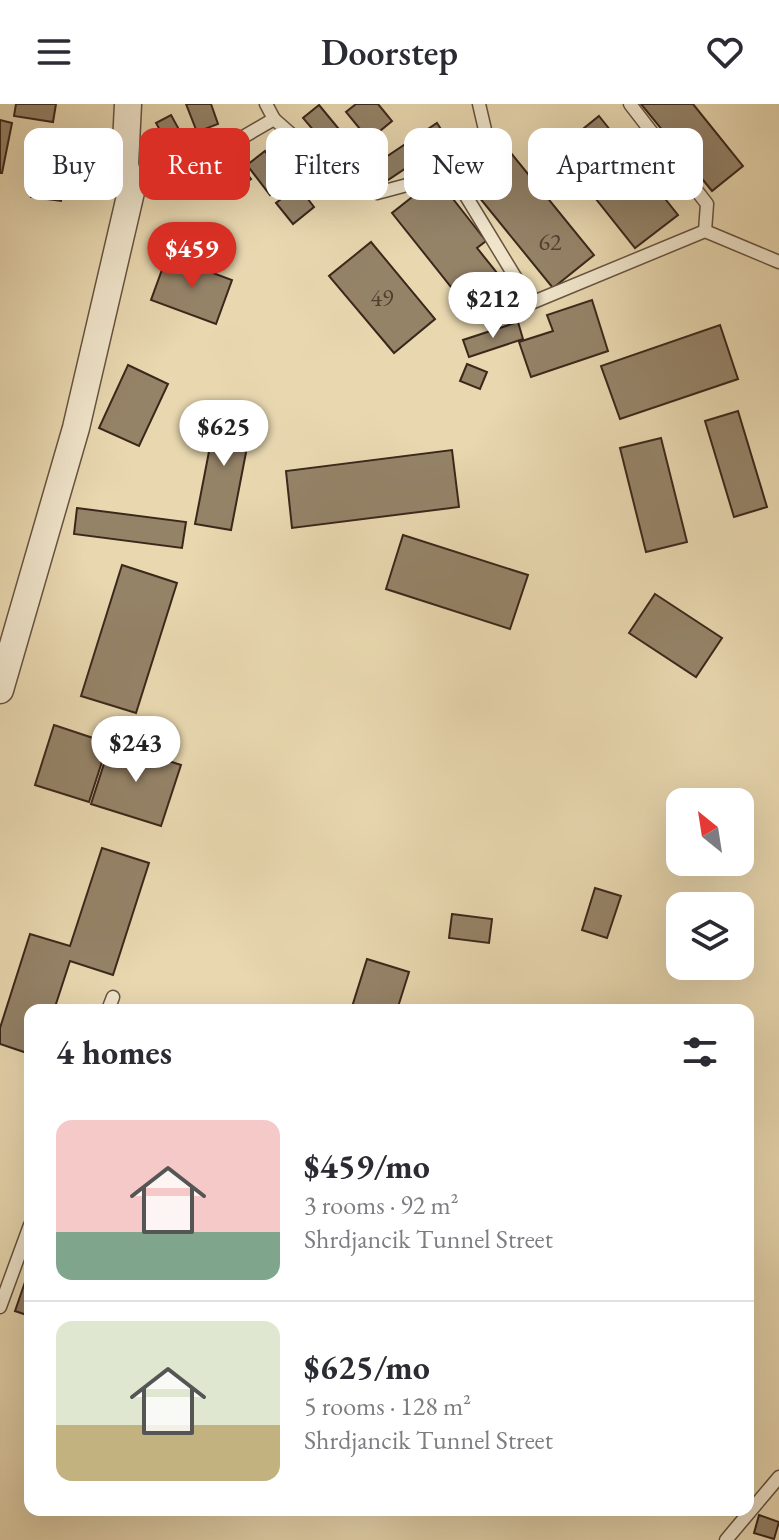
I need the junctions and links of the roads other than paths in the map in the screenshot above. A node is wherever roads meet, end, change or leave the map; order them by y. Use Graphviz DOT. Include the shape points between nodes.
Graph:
graph roads {
  1 [pos="128,104"];
  2 [pos="266,104"];
  3 [pos="479,104"];
  4 [pos="630,104"];
  5 [pos="274,119"];
  6 [pos="485,128"];
  7 [pos="404,186"];
  8 [pos="131,192"];
  9 [pos="468,200"];
  10 [pos="705,231"];
  11 [pos="779,262"];
  12 [pos="0,690"];
  13 [pos="113,997"];
  14 [pos="110,1004"];
  15 [pos="24,1241"];
  16 [pos="0,1307"];
  17 [pos="779,1477"];
  18 [pos="754,1507"];
  19 [pos="746,1516"];
  20 [pos="726,1540"];
  1 -- 8 [label="street" via="125,164"];
  2 -- 5 [label="lane"];
  3 -- 6 [label="lane"];
  4 -- 10 [label="lane" via="707,204"];
  5 -- 7 [label="lane" via="335,173 377,193"];
  5 -- 8 [label="lane" via="171,179"];
  8 -- 12 [label="street" via="76,428"];
  9 -- 10 [label="lane" via="531,303"];
  10 -- 11 [label="lane"];
  13 -- 14 [label="lane"];
  15 -- 16 [label="lane"];
  17 -- 18 [label="lane"];
  19 -- 20 [label="lane"];
}
